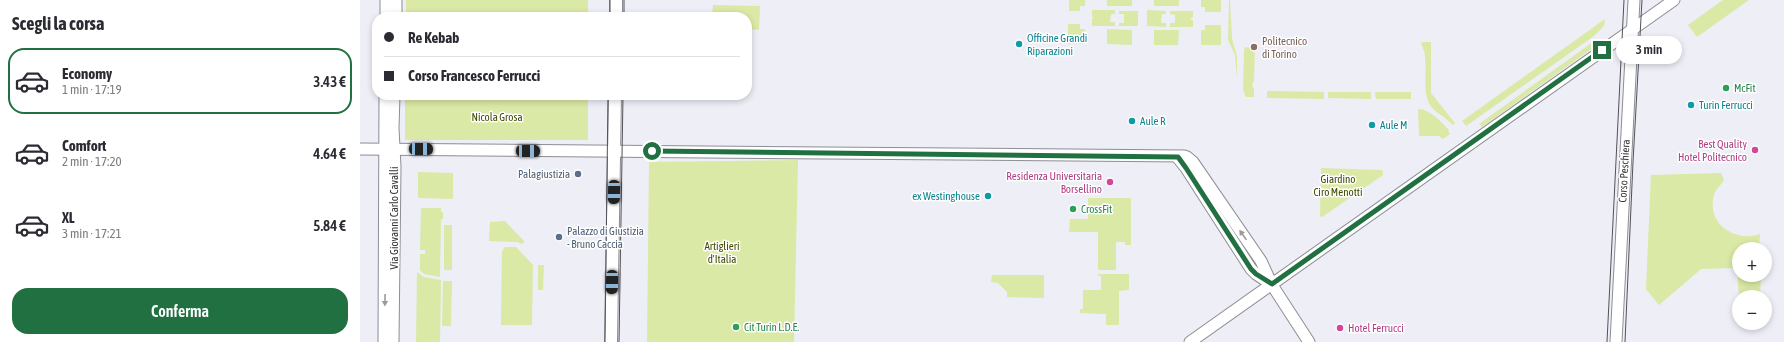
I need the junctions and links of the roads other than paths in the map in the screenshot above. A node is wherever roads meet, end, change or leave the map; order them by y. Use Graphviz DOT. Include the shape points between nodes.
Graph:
graph roads {
  1 [pos="386,0"];
  2 [pos="396,0"];
  3 [pos="616,0"];
  4 [pos="1634,0"];
  5 [pos="1674,0"];
  6 [pos="386,12"];
  7 [pos="396,12"];
  8 [pos="616,12"];
  9 [pos="1632,30"];
  10 [pos="385,100"];
  11 [pos="394,100"];
  12 [pos="615,100"];
  13 [pos="360,149"];
  14 [pos="389,149"];
  15 [pos="614,150"];
  16 [pos="1272,284"];
  17 [pos="384,342"];
  18 [pos="393,342"];
  19 [pos="611,342"];
  20 [pos="1190,342"];
  21 [pos="1310,342"];
  22 [pos="1616,342"];
  1 -- 6 [label="street"];
  2 -- 7 [label="street"];
  3 -- 8 [label="main road"];
  4 -- 9 [label="street, Corso Peschiera"];
  5 -- 9 [label="street"];
  9 -- 16 [label="street"];
  9 -- 22 [label="street, Corso Peschiera"];
  10 -- 14 [label="street, Via Giovanni Carlo Cavalli"];
  11 -- 14 [label="street, Via Giovanni Carlo Cavalli"];
  12 -- 15 [label="main road"];
  13 -- 14 [label="street"];
  14 -- 15 [label="street"];
  14 -- 17 [label="street, Via Giovanni Carlo Cavalli, one-way"];
  14 -- 18 [label="street, Via Giovanni Carlo Cavalli" via="395,167"];
  15 -- 16 [label="street" via="1188,157 1265,267"];
  15 -- 19 [label="main road"];
  16 -- 20 [label="street"];
  16 -- 21 [label="street"];
}
